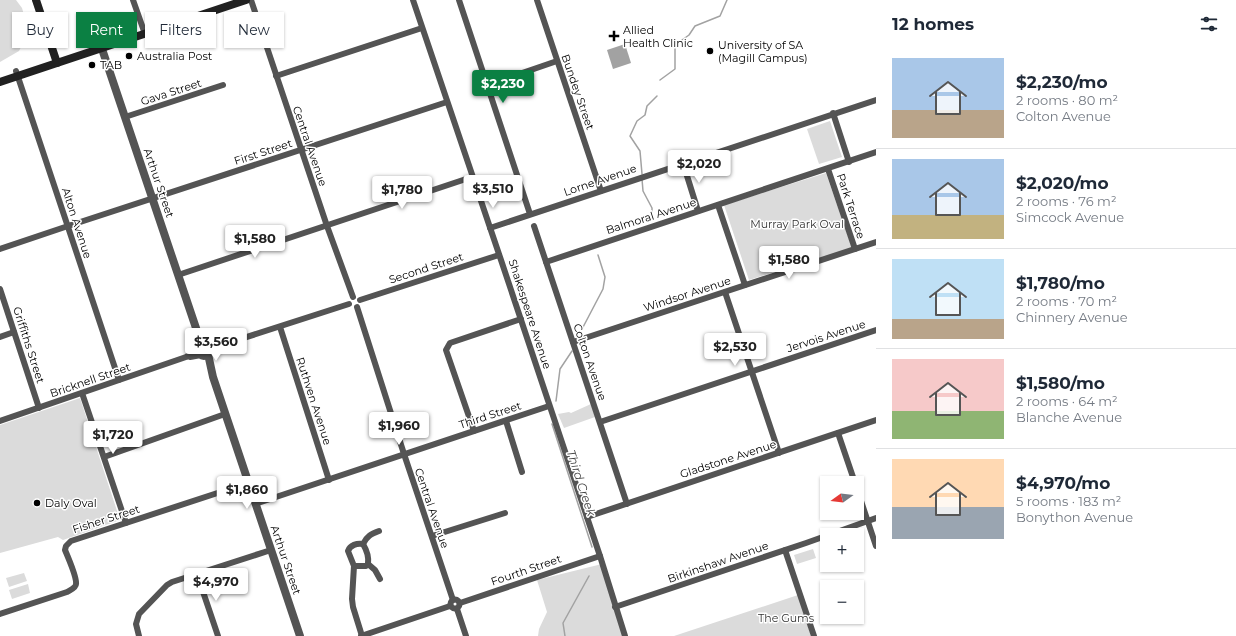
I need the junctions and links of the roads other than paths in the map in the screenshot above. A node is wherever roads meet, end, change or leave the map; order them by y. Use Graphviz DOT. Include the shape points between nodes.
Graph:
graph roads {
  1 [pos="36,0"];
  2 [pos="133,0"];
  3 [pos="229,0"];
  4 [pos="246,0"];
  5 [pos="251,0"];
  6 [pos="413,0"];
  7 [pos="459,0"];
  8 [pos="537,0"];
  9 [pos="422,28"];
  10 [pos="144,31"];
  11 [pos="137,33"];
  12 [pos="95,48"];
  13 [pos="102,48"];
  14 [pos="56,60"];
  15 [pos="557,60"];
  16 [pos="17,74"];
  17 [pos="276,76"];
  18 [pos="0,77"];
  19 [pos="0,82"];
  20 [pos="223,85"];
  21 [pos="487,85"];
  22 [pos="876,100"];
  23 [pos="447,102"];
  24 [pos="833,113"];
  25 [pos="125,117"];
  26 [pos="301,150"];
  27 [pos="876,152"];
  28 [pos="849,162"];
  29 [pos="683,163"];
  30 [pos="828,169"];
  31 [pos="472,176"];
  32 [pos="601,191"];
  33 [pos="153,198"];
  34 [pos="718,205"];
  35 [pos="698,211"];
  36 [pos="530,214"];
  37 [pos="68,226"];
  38 [pos="327,226"];
  39 [pos="534,226"];
  40 [pos="490,228"];
  41 [pos="876,243"];
  42 [pos="0,249"];
  43 [pos="855,249"];
  44 [pos="499,255"];
  45 [pos="546,262"];
  46 [pos="178,275"];
  47 [pos="745,285"];
  48 [pos="0,289"];
  49 [pos="725,292"];
  50 [pos="353,297"];
  51 [pos="360,300"];
  52 [pos="349,304"];
  53 [pos="357,307"];
  54 [pos="521,319"];
  55 [pos="280,327"];
  56 [pos="876,330"];
  57 [pos="14,332"];
  58 [pos="0,337"];
  59 [pos="573,342"];
  60 [pos="204,351"];
  61 [pos="752,371"];
  62 [pos="119,380"];
  63 [pos="82,393"];
  64 [pos="549,406"];
  65 [pos="39,408"];
  66 [pos="225,414"];
  67 [pos="876,420"];
  68 [pos="0,421"];
  69 [pos="506,421"];
  70 [pos="600,422"];
  71 [pos="474,431"];
  72 [pos="838,433"];
  73 [pos="778,453"];
  74 [pos="404,454"];
  75 [pos="104,457"];
  76 [pos="522,472"];
  77 [pos="853,476"];
  78 [pos="329,480"];
  79 [pos="248,483"];
  80 [pos="255,504"];
  81 [pos="627,504"];
  82 [pos="864,509"];
  83 [pos="504,513"];
  84 [pos="587,517"];
  85 [pos="876,518"];
  86 [pos="868,520"];
  87 [pos="126,523"];
  88 [pos="379,531"];
  89 [pos="432,536"];
  90 [pos="363,544"];
  91 [pos="876,546"];
  92 [pos="271,550"];
  93 [pos="785,550"];
  94 [pos="600,556"];
  95 [pos="368,564"];
  96 [pos="354,566"];
  97 [pos="197,574"];
  98 [pos="380,579"];
  99 [pos="452,603"];
  100 [pos="458,606"];
  101 [pos="615,607"];
  102 [pos="0,614"];
  103 [pos="382,629"];
  104 [pos="139,636"];
  105 [pos="218,636"];
  106 [pos="300,636"];
  107 [pos="361,636"];
  108 [pos="385,636"];
  109 [pos="466,636"];
  110 [pos="625,636"];
  111 [pos="814,636"];
  1 -- 14 [label="main road"];
  2 -- 10 [label="street"];
  3 -- 10 [label="main road"];
  4 -- 10 [label="main road"];
  5 -- 17 [label="street, Central Avenue"];
  6 -- 9 [label="street, Shakespeare Avenue"];
  7 -- 21 [label="street"];
  8 -- 15 [label="street, Bundey Street"];
  9 -- 17 [label="street"];
  9 -- 23 [label="street, Shakespeare Avenue"];
  10 -- 11 [label="main road"];
  12 -- 14 [label="main road"];
  13 -- 25 [label="street, Arthur Street"];
  14 -- 16 [label="main road"];
  15 -- 21 [label="street"];
  15 -- 32 [label="street, Bundey Street"];
  16 -- 18 [label="main road"];
  16 -- 19 [label="main road"];
  16 -- 37 [label="street, Alton Avenue"];
  17 -- 26 [label="street, Central Avenue"];
  20 -- 25 [label="street, Gava Street"];
  21 -- 36 [label="street"];
  22 -- 24 [label="street, Lorne Avenue"];
  23 -- 26 [label="street, First Street"];
  23 -- 31 [label="street, Shakespeare Avenue"];
  24 -- 28 [label="street"];
  24 -- 29 [label="street, Lorne Avenue"];
  25 -- 33 [label="street, Arthur Street"];
  26 -- 33 [label="street, First Street"];
  26 -- 38 [label="street, Central Avenue"];
  27 -- 28 [label="street, Balmoral Avenue"];
  28 -- 30 [label="street, Balmoral Avenue"];
  29 -- 32 [label="street, Lorne Avenue"];
  29 -- 35 [label="street"];
  30 -- 34 [label="street, Balmoral Avenue"];
  30 -- 43 [label="street, Park Terrace"];
  31 -- 38 [label="street"];
  31 -- 40 [label="street, Shakespeare Avenue"];
  32 -- 36 [label="street, Lorne Avenue"];
  33 -- 37 [label="street, First Street"];
  33 -- 46 [label="street, Arthur Street"];
  34 -- 35 [label="street, Balmoral Avenue"];
  34 -- 47 [label="street"];
  35 -- 45 [label="street, Balmoral Avenue"];
  36 -- 40 [label="street, Lorne Avenue"];
  37 -- 42 [label="street, First Street"];
  37 -- 62 [label="street, Alton Avenue"];
  38 -- 46 [label="street"];
  38 -- 50 [label="street, Central Avenue"];
  39 -- 45 [label="street, Colton Avenue"];
  40 -- 44 [label="street, Shakespeare Avenue"];
  41 -- 43 [label="street, Windsor Avenue"];
  43 -- 47 [label="street, Windsor Avenue"];
  44 -- 51 [label="street, Second Street"];
  44 -- 54 [label="street, Shakespeare Avenue"];
  45 -- 59 [label="street, Colton Avenue"];
  46 -- 60 [label="street, Arthur Street"];
  47 -- 49 [label="street, Windsor Avenue"];
  48 -- 57 [label="street, Griffiths Street"];
  49 -- 59 [label="street, Windsor Avenue"];
  49 -- 61 [label="street"];
  50 -- 51 [label="street"];
  50 -- 52 [label="street"];
  51 -- 53 [label="street"];
  52 -- 53 [label="street"];
  52 -- 55 [label="street"];
  53 -- 74 [label="street, Central Avenue"];
  54 -- 64 [label="street, Shakespeare Avenue"];
  54 -- 71 [label="street" via="450,343 446,350"];
  55 -- 60 [label="street"];
  55 -- 78 [label="street, Ruthven Avenue"];
  56 -- 61 [label="street, Jervois Avenue"];
  57 -- 58 [label="street"];
  57 -- 65 [label="street, Griffiths Street"];
  59 -- 70 [label="street, Colton Avenue"];
  60 -- 62 [label="street, Bricknell Street"];
  60 -- 66 [label="street, Arthur Street"];
  61 -- 70 [label="street, Jervois Avenue"];
  61 -- 73 [label="street"];
  62 -- 63 [label="street, Bricknell Street"];
  63 -- 65 [label="street, Bricknell Street"];
  63 -- 75 [label="street"];
  64 -- 69 [label="street, Third Street"];
  64 -- 84 [label="street, Shakespeare Avenue"];
  65 -- 68 [label="street, Bricknell Street"];
  66 -- 75 [label="street"];
  66 -- 79 [label="street, Arthur Street"];
  67 -- 72 [label="street, Gladstone Avenue"];
  69 -- 71 [label="street, Third Street"];
  69 -- 76 [label="street"];
  70 -- 81 [label="street, Colton Avenue"];
  71 -- 74 [label="street, Third Street"];
  72 -- 73 [label="street, Gladstone Avenue"];
  72 -- 77 [label="street"];
  73 -- 81 [label="street, Gladstone Avenue"];
  74 -- 78 [label="street, Third Street"];
  74 -- 89 [label="street, Central Avenue"];
  75 -- 87 [label="street"];
  78 -- 80 [label="street, Third Street"];
  79 -- 80 [label="street, Arthur Street"];
  79 -- 87 [label="street, Fisher Street"];
  80 -- 92 [label="street, Arthur Street"];
  81 -- 84 [label="street, Gladstone Avenue"];
  82 -- 86 [label="street"];
  83 -- 89 [label="street"];
  84 -- 94 [label="street, Shakespeare Avenue"];
  85 -- 86 [label="street, Birkinshaw Avenue"];
  86 -- 91 [label="street"];
  86 -- 93 [label="street, Birkinshaw Avenue"];
  87 -- 102 [label="street, Fisher Street" via="68,543 65,550 76,584 72,590"];
  88 -- 90 [label="street" via="369,534"];
  89 -- 99 [label="street, Central Avenue"];
  90 -- 95 [label="street"];
  90 -- 96 [label="street" via="356,544 349,549"];
  92 -- 97 [label="street"];
  92 -- 106 [label="street, Arthur Street"];
  93 -- 101 [label="street, Birkinshaw Avenue"];
  93 -- 111 [label="street"];
  94 -- 100 [label="street, Fourth Street"];
  94 -- 101 [label="street, Shakespeare Avenue"];
  95 -- 96 [label="street"];
  95 -- 98 [label="street"];
  96 -- 107 [label="street" via="352,599"];
  97 -- 104 [label="street" via="167,585 142,610 136,624"];
  97 -- 105 [label="street"];
  99 -- 100 [label="street" via="457,600"];
  99 -- 103 [label="street"];
  100 -- 109 [label="street"];
  101 -- 110 [label="street, Shakespeare Avenue"];
  103 -- 107 [label="street"];
  103 -- 108 [label="street"];
}
